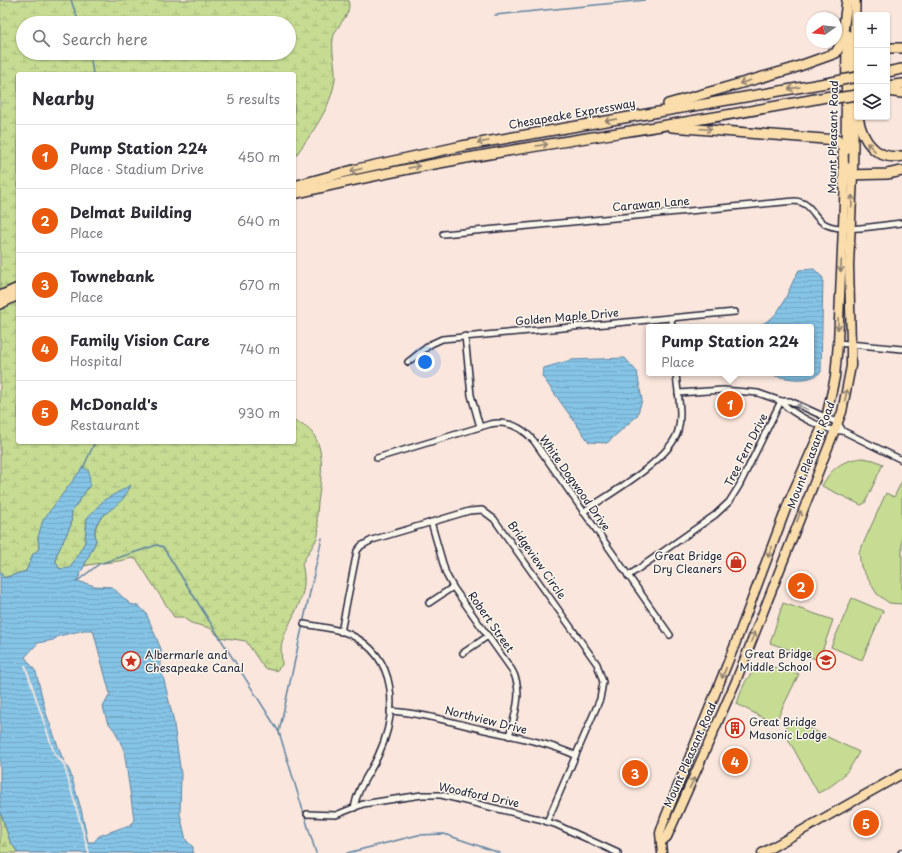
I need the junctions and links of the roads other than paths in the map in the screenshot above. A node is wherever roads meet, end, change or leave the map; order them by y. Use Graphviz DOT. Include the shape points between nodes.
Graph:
graph roads {
  1 [pos="847,0"];
  2 [pos="855,0"];
  3 [pos="890,48"];
  4 [pos="902,48"];
  5 [pos="853,51"];
  6 [pos="854,62"];
  7 [pos="791,69"];
  8 [pos="902,70"];
  9 [pos="890,72"];
  10 [pos="854,84"];
  11 [pos="902,84"];
  12 [pos="854,85"];
  13 [pos="890,86"];
  14 [pos="890,92"];
  15 [pos="902,93"];
  16 [pos="854,95"];
  17 [pos="836,96"];
  18 [pos="854,114"];
  19 [pos="638,115"];
  20 [pos="859,120"];
  21 [pos="598,135"];
  22 [pos="902,156"];
  23 [pos="902,171"];
  24 [pos="850,175"];
  25 [pos="296,186"];
  26 [pos="844,186"];
  27 [pos="296,194"];
  28 [pos="902,224"];
  29 [pos="847,228"];
  30 [pos="443,234"];
  31 [pos="16,289"];
  32 [pos="0,296"];
  33 [pos="16,296"];
  34 [pos="0,304"];
  35 [pos="735,312"];
  36 [pos="671,318"];
  37 [pos="672,324"];
  38 [pos="465,336"];
  39 [pos="838,343"];
  40 [pos="851,345"];
  41 [pos="902,350"];
  42 [pos="408,362"];
  43 [pos="676,376"];
  44 [pos="678,393"];
  45 [pos="781,401"];
  46 [pos="824,422"];
  47 [pos="838,423"];
  48 [pos="480,426"];
  49 [pos="839,431"];
  50 [pos="378,458"];
  51 [pos="902,460"];
  52 [pos="583,512"];
  53 [pos="430,522"];
  54 [pos="628,576"];
  55 [pos="453,587"];
  56 [pos="429,603"];
  57 [pos="304,624"];
  58 [pos="341,632"];
  59 [pos="670,635"];
  60 [pos="488,636"];
  61 [pos="463,653"];
  62 [pos="390,710"];
  63 [pos="509,736"];
  64 [pos="575,755"];
  65 [pos="687,764"];
  66 [pos="902,774"];
  67 [pos="354,808"];
  68 [pos="307,814"];
  69 [pos="547,822"];
  70 [pos="672,826"];
  71 [pos="661,842"];
  72 [pos="618,853"];
  73 [pos="660,853"];
  74 [pos="762,853"];
  1 -- 5 [label="highway, Mount Pleasant Road"];
  1 -- 7 [label="highway" via="844,32 839,49 834,54"];
  2 -- 5 [label="highway, Mount Pleasant Road"];
  3 -- 4 [label="highway"];
  5 -- 6 [label="highway, Mount Pleasant Road"];
  5 -- 7 [label="highway"];
  5 -- 24 [label="highway, Mount Pleasant Road"];
  7 -- 19 [label="highway, one-way" via="653,108"];
  8 -- 9 [label="highway"];
  10 -- 19 [label="highway, Chesapeake Expressway, one-way, bridge" via="832,82"];
  11 -- 13 [label="highway"];
  12 -- 17 [label="highway"];
  14 -- 15 [label="highway"];
  16 -- 17 [label="highway, bridge"];
  17 -- 21 [label="highway"];
  18 -- 24 [label="main road, Mount Pleasant Road"];
  19 -- 25 [label="highway, Chesapeake Expressway, one-way" via="430,152"];
  22 -- 20 [label="highway, one-way" via="888,157 872,149 864,139"];
  21 -- 26 [label="highway, one-way" via="682,127 837,140 843,147"];
  27 -- 21 [label="highway, one-way" via="374,175"];
  23 -- 24 [label="highway"];
  24 -- 26 [label="main road, Mount Pleasant Road"];
  29 -- 24 [label="main road, Mount Pleasant Road, one-way"];
  26 -- 29 [label="main road, Mount Pleasant Road"];
  28 -- 29 [label="street, Carawan Lane"];
  29 -- 30 [label="street, Carawan Lane" via="823,223 810,206 795,201"];
  29 -- 39 [label="main road, Mount Pleasant Road, one-way"];
  29 -- 40 [label="main road, Mount Pleasant Road"];
  31 -- 32 [label="highway"];
  33 -- 34 [label="highway"];
  35 -- 36 [label="street, Golden Maple Drive"];
  36 -- 37 [label="street"];
  36 -- 38 [label="street, Golden Maple Drive"];
  38 -- 42 [label="street, Golden Maple Drive" via="436,341"];
  38 -- 48 [label="street" via="470,389"];
  39 -- 40 [label="street"];
  39 -- 46 [label="main road, Mount Pleasant Road" via="835,377"];
  40 -- 41 [label="street"];
  47 -- 40 [label="main road, Mount Pleasant Road, one-way" via="846,395"];
  43 -- 44 [label="street"];
  44 -- 45 [label="street" via="735,390 758,393"];
  44 -- 52 [label="street" via="680,421 678,431 667,451 654,463"];
  46 -- 45 [label="street, one-way" via="790,401"];
  45 -- 46 [label="street" via="786,408"];
  45 -- 54 [label="street, Tree Fern Drive" via="729,502 715,515"];
  46 -- 47 [label="street"];
  46 -- 49 [label="street"];
  46 -- 65 [label="main road, Mount Pleasant Road, one-way" via="789,501"];
  47 -- 49 [label="main road, Mount Pleasant Road"];
  48 -- 50 [label="street, White Dogwood Drive"];
  48 -- 52 [label="street, White Dogwood Drive" via="506,423 527,433"];
  49 -- 51 [label="street"];
  70 -- 49 [label="main road, Mount Pleasant Road, one-way" via="736,682 809,493"];
  52 -- 54 [label="street, White Dogwood Drive"];
  53 -- 55 [label="street, Robert Street" via="446,574"];
  53 -- 58 [label="street, Bridgeview Circle" via="372,540 359,547"];
  53 -- 64 [label="street, Bridgeview Circle" via="469,511 482,510 490,515 503,529 597,664 602,679 601,693"];
  54 -- 59 [label="street, White Dogwood Drive"];
  55 -- 56 [label="street"];
  55 -- 60 [label="street, Robert Street"];
  57 -- 58 [label="street"];
  58 -- 62 [label="street" via="364,645 384,666 391,690"];
  60 -- 61 [label="street"];
  60 -- 63 [label="street, Robert Street" via="512,670 518,684 518,701"];
  62 -- 63 [label="street, Northview Drive"];
  62 -- 67 [label="street" via="386,733 378,755 358,791"];
  63 -- 64 [label="street, Northview Drive" via="563,749"];
  64 -- 69 [label="street, Bridgeview Circle"];
  65 -- 70 [label="main road" via="670,818"];
  65 -- 71 [label="main road, Mount Pleasant Road" via="660,833"];
  66 -- 74 [label="main road"];
  67 -- 68 [label="street, Woodford Drive" via="336,815"];
  67 -- 69 [label="street, Woodford Drive" via="382,801 434,795"];
  69 -- 72 [label="street, Woodford Drive"];
  70 -- 71 [label="main road, Mount Pleasant Road"];
  71 -- 73 [label="main road, Mount Pleasant Road"];
}
